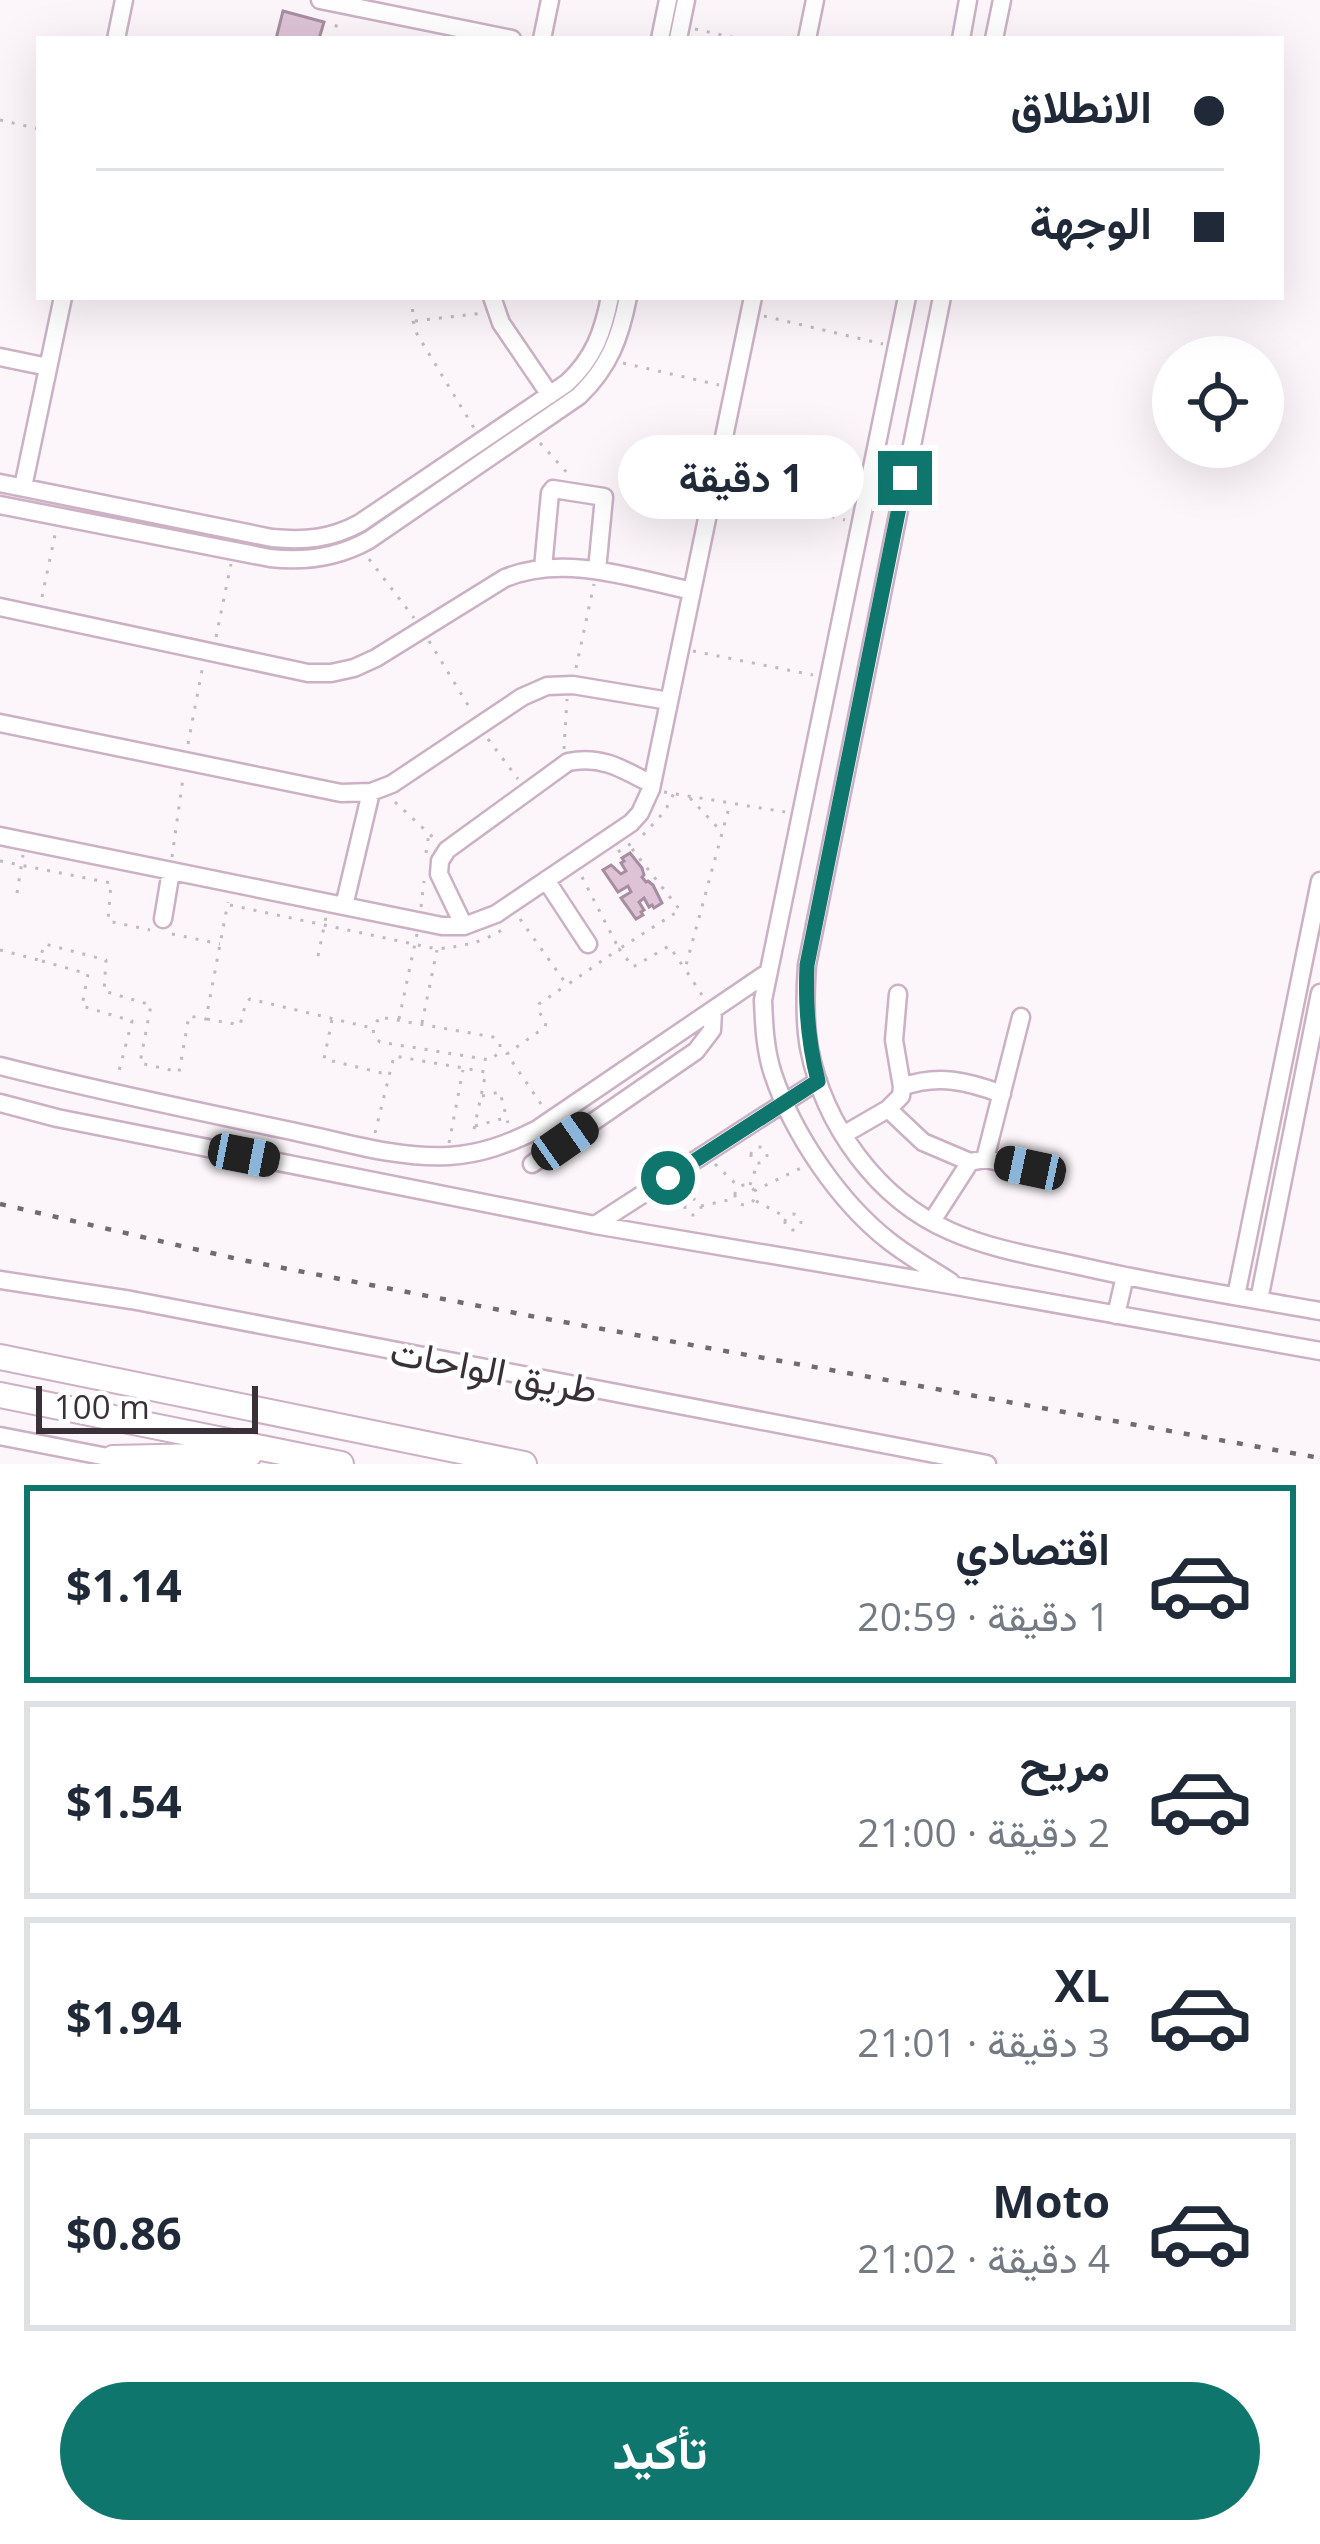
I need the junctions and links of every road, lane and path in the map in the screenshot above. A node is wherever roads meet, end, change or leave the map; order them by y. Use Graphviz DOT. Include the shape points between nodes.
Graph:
graph roads {
  1 [pos="124,0"];
  2 [pos="320,0"];
  3 [pos="424,0"];
  4 [pos="550,0"];
  5 [pos="668,0"];
  6 [pos="686,0"];
  7 [pos="815,0"];
  8 [pos="968,0"];
  9 [pos="1002,0"];
  10 [pos="340,4"];
  11 [pos="420,20"];
  12 [pos="680,32"];
  13 [pos="117,36"];
  14 [pos="334,36"];
  15 [pos="497,36"];
  16 [pos="543,36"];
  17 [pos="661,36"];
  18 [pos="714,36"];
  19 [pos="807,36"];
  20 [pos="962,36"];
  21 [pos="995,36"];
  22 [pos="0,120"];
  23 [pos="36,128"];
  24 [pos="62,300"];
  25 [pos="412,300"];
  26 [pos="609,300"];
  27 [pos="627,300"];
  28 [pos="906,300"];
  29 [pos="941,300"];
  30 [pos="494,304"];
  31 [pos="751,305"];
  32 [pos="413,321"];
  33 [pos="897,347"];
  34 [pos="0,357"];
  35 [pos="610,360"];
  36 [pos="49,367"];
  37 [pos="734,388"];
  38 [pos="550,395"];
  39 [pos="526,432"];
  40 [pos="481,440"];
  41 [pos="0,483"];
  42 [pos="713,486"];
  43 [pos="23,488"];
  44 [pos="428,488"];
  45 [pos="580,492"];
  46 [pos="0,505"];
  47 [pos="149,513"];
  48 [pos="58,516"];
  49 [pos="861,524"];
  50 [pos="146,533"];
  51 [pos="359,545"];
  52 [pos="234,551"];
  53 [pos="543,568"];
  54 [pos="597,570"];
  55 [pos="692,591"];
  56 [pos="0,607"];
  57 [pos="38,616"];
  58 [pos="422,630"];
  59 [pos="680,649"];
  60 [pos="212,654"];
  61 [pos="830,679"];
  62 [pos="570,685"];
  63 [pos="669,701"];
  64 [pos="0,723"];
  65 [pos="481,727"];
  66 [pos="563,766"];
  67 [pos="651,787"];
  68 [pos="807,788"];
  69 [pos="376,791"];
  70 [pos="527,791"];
  71 [pos="840,795"];
  72 [pos="689,796"];
  73 [pos="730,804"];
  74 [pos="801,814"];
  75 [pos="722,832"];
  76 [pos="0,836"];
  77 [pos="25,842"];
  78 [pos="447,850"];
  79 [pos="614,854"];
  80 [pos="0,861"];
  81 [pos="21,865"];
  82 [pos="171,871"];
  83 [pos="583,873"];
  84 [pos="546,880"];
  85 [pos="1320,880"];
  86 [pos="232,884"];
  87 [pos="17,892"];
  88 [pos="336,905"];
  89 [pos="163,919"];
  90 [pos="419,922"];
  91 [pos="442,926"];
  92 [pos="464,926"];
  93 [pos="1316,926"];
  94 [pos="220,944"];
  95 [pos="588,944"];
  96 [pos="0,950"];
  97 [pos="318,956"];
  98 [pos="39,960"];
  99 [pos="767,974"];
  100 [pos="567,985"];
  101 [pos="898,994"];
  102 [pos="1319,1002"];
  103 [pos="713,1012"];
  104 [pos="1021,1017"];
  105 [pos="206,1018"];
  106 [pos="332,1019"];
  107 [pos="398,1021"];
  108 [pos="421,1024"];
  109 [pos="373,1028"];
  110 [pos="500,1052"];
  111 [pos="507,1054"];
  112 [pos="0,1066"];
  113 [pos="1312,1067"];
  114 [pos="463,1068"];
  115 [pos="388,1075"];
  116 [pos="818,1081"];
  117 [pos="902,1087"];
  118 [pos="113,1094"];
  119 [pos="1002,1094"];
  120 [pos="481,1096"];
  121 [pos="0,1102"];
  122 [pos="785,1102"];
  123 [pos="888,1109"];
  124 [pos="506,1117"];
  125 [pos="553,1120"];
  126 [pos="475,1126"];
  127 [pos="843,1135"];
  128 [pos="512,1142"];
  129 [pos="371,1147"];
  130 [pos="391,1151"];
  131 [pos="469,1154"];
  132 [pos="705,1154"];
  133 [pos="446,1156"];
  134 [pos="817,1160"];
  135 [pos="977,1160"];
  136 [pos="758,1162"];
  137 [pos="532,1164"];
  138 [pos="1030,1168"];
  139 [pos="384,1184"];
  140 [pos="740,1187"];
  141 [pos="752,1189"];
  142 [pos="736,1198"];
  143 [pos="754,1200"];
  144 [pos="700,1206"];
  145 [pos="786,1217"];
  146 [pos="932,1221"];
  147 [pos="595,1225"];
  148 [pos="1125,1276"];
  149 [pos="0,1280"];
  150 [pos="956,1286"];
  151 [pos="1236,1296"];
  152 [pos="1259,1300"];
  153 [pos="1320,1311"];
  154 [pos="1116,1316"];
  155 [pos="1320,1351"];
  156 [pos="0,1357"];
  157 [pos="0,1395"];
  158 [pos="0,1436"];
  159 [pos="291,1454"];
  160 [pos="113,1458"];
  161 [pos="142,1464"];
  162 [pos="341,1464"];
  163 [pos="524,1464"];
  164 [pos="987,1464"];
  1 -- 13 [label="street"];
  2 -- 10 [label="street"];
  3 -- 11 [label="street"];
  4 -- 16 [label="street"];
  5 -- 17 [label="street"];
  6 -- 12 [label="street"];
  7 -- 19 [label="street"];
  8 -- 20 [label="street"];
  9 -- 21 [label="street"];
  10 -- 11 [label="street"];
  10 -- 14 [label="path"];
  11 -- 15 [label="street"];
  12 -- 18 [label="path"];
  22 -- 23 [label="path"];
  24 -- 36 [label="street"];
  25 -- 32 [label="path"];
  26 -- 38 [label="street" via="594,352"];
  27 -- 35 [label="street"];
  28 -- 33 [label="street"];
  29 -- 71 [label="street"];
  30 -- 32 [label="path"];
  30 -- 38 [label="street"];
  31 -- 33 [label="path"];
  31 -- 37 [label="street"];
  32 -- 40 [label="path"];
  33 -- 49 [label="street"];
  34 -- 36 [label="street"];
  35 -- 37 [label="path"];
  35 -- 39 [label="street" via="580,396"];
  36 -- 43 [label="street"];
  37 -- 42 [label="street"];
  38 -- 40 [label="street"];
  39 -- 44 [label="street"];
  39 -- 45 [label="path"];
  40 -- 44 [label="street"];
  41 -- 43 [label="street"];
  42 -- 49 [label="path"];
  42 -- 55 [label="street"];
  43 -- 47 [label="street"];
  44 -- 47 [label="street" via="323,538 272,538"];
  44 -- 51 [label="street"];
  45 -- 53 [label="street" via="550,490"];
  45 -- 54 [label="street" via="604,497"];
  46 -- 48 [label="street"];
  47 -- 50 [label="street"];
  48 -- 50 [label="street"];
  48 -- 57 [label="path"];
  49 -- 61 [label="street"];
  50 -- 52 [label="street"];
  51 -- 52 [label="street" via="309,560"];
  51 -- 58 [label="path"];
  52 -- 60 [label="path"];
  53 -- 54 [label="street"];
  53 -- 58 [label="street" via="505,578"];
  54 -- 55 [label="street"];
  54 -- 62 [label="path"];
  55 -- 59 [label="street"];
  56 -- 57 [label="street"];
  57 -- 60 [label="street"];
  58 -- 60 [label="street" via="331,673"];
  58 -- 65 [label="path"];
  59 -- 61 [label="path"];
  59 -- 63 [label="street"];
  61 -- 68 [label="street"];
  62 -- 63 [label="street"];
  62 -- 65 [label="street" via="522,697"];
  62 -- 66 [label="path"];
  63 -- 67 [label="street"];
  64 -- 69 [label="street" via="341,794"];
  65 -- 69 [label="street"];
  65 -- 70 [label="path"];
  66 -- 67 [label="street" via="598,759"];
  66 -- 70 [label="street"];
  67 -- 72 [label="path"];
  67 -- 84 [label="street" via="631,823"];
  68 -- 71 [label="street"];
  68 -- 74 [label="street"];
  69 -- 78 [label="path"];
  69 -- 88 [label="street"];
  70 -- 78 [label="street"];
  71 -- 116 [label="street" via="807,965 808,1045"];
  72 -- 73 [label="path"];
  72 -- 75 [label="path"];
  73 -- 74 [label="path"];
  73 -- 75 [label="path"];
  74 -- 99 [label="street"];
  75 -- 103 [label="path" via="685,969"];
  76 -- 77 [label="street"];
  77 -- 81 [label="path"];
  77 -- 82 [label="street"];
  78 -- 92 [label="street" via="439,874"];
  79 -- 83 [label="path" via="630,845 680,910 619,949"];
  80 -- 81 [label="path"];
  81 -- 87 [label="path"];
  81 -- 94 [label="path" via="111,883 110,922"];
  82 -- 86 [label="street"];
  82 -- 89 [label="street"];
  84 -- 92 [label="street"];
  84 -- 95 [label="street"];
  85 -- 93 [label="street"];
  86 -- 88 [label="street"];
  86 -- 94 [label="path"];
  88 -- 90 [label="street"];
  88 -- 97 [label="path"];
  90 -- 91 [label="street"];
  90 -- 107 [label="path"];
  91 -- 92 [label="street"];
  91 -- 108 [label="path"];
  93 -- 151 [label="street"];
  94 -- 105 [label="path"];
  96 -- 98 [label="path"];
  98 -- 105 [label="path" via="45,944 106,960 104,991 151,1005 142,1065 179,1072 189,1016"];
  98 -- 118 [label="path" via="88,974 83,1007 132,1021"];
  99 -- 103 [label="street"];
  99 -- 122 [label="street" via="764,1034"];
  100 -- 111 [label="path" via="539,1004 545,1027"];
  101 -- 117 [label="street"];
  102 -- 113 [label="street"];
  103 -- 125 [label="street"];
  103 -- 137 [label="street" via="703,1046"];
  104 -- 119 [label="street"];
  105 -- 106 [label="path" via="240,1025 250,999"];
  106 -- 109 [label="path"];
  106 -- 115 [label="path" via="324,1059"];
  107 -- 108 [label="path"];
  107 -- 109 [label="path" via="380,1019"];
  108 -- 110 [label="path" via="493,1036"];
  109 -- 110 [label="path" via="380,1042 490,1060"];
  110 -- 111 [label="path"];
  111 -- 125 [label="path"];
  112 -- 118 [label="street"];
  113 -- 152 [label="street"];
  114 -- 115 [label="path" via="394,1056"];
  114 -- 120 [label="path" via="485,1072"];
  114 -- 133 [label="path"];
  115 -- 129 [label="path"];
  116 -- 122 [label="street"];
  116 -- 127 [label="street"];
  117 -- 119 [label="street" via="949,1079"];
  117 -- 123 [label="street"];
  118 -- 129 [label="street"];
  119 -- 135 [label="street"];
  120 -- 124 [label="path" via="500,1092"];
  120 -- 126 [label="path"];
  121 -- 139 [label="street"];
  122 -- 132 [label="street"];
  122 -- 134 [label="street"];
  123 -- 127 [label="street"];
  123 -- 135 [label="street" via="922,1142"];
  124 -- 126 [label="path"];
  124 -- 128 [label="path"];
  125 -- 128 [label="street"];
  126 -- 131 [label="path"];
  127 -- 146 [label="street" via="882,1183"];
  128 -- 131 [label="street"];
  129 -- 130 [label="street"];
  130 -- 133 [label="street"];
  130 -- 139 [label="street"];
  131 -- 133 [label="street"];
  132 -- 140 [label="path"];
  132 -- 147 [label="street"];
  134 -- 141 [label="path"];
  134 -- 150 [label="street" via="888,1241"];
  135 -- 138 [label="street"];
  135 -- 146 [label="street"];
  136 -- 141 [label="path"];
  139 -- 147 [label="street"];
  140 -- 141 [label="path"];
  140 -- 142 [label="path"];
  141 -- 143 [label="path"];
  142 -- 143 [label="path"];
  142 -- 144 [label="path"];
  143 -- 145 [label="path"];
  146 -- 148 [label="street" via="993,1246"];
  147 -- 150 [label="street"];
  148 -- 151 [label="street"];
  148 -- 154 [label="street"];
  149 -- 164 [label="street, طريق الواحات"];
  150 -- 154 [label="street"];
  151 -- 152 [label="street"];
  152 -- 153 [label="street"];
  154 -- 155 [label="street"];
  156 -- 163 [label="highway"];
  157 -- 159 [label="highway"];
  158 -- 160 [label="street"];
  159 -- 160 [label="highway"];
  159 -- 162 [label="highway"];
  160 -- 161 [label="street"];
}
